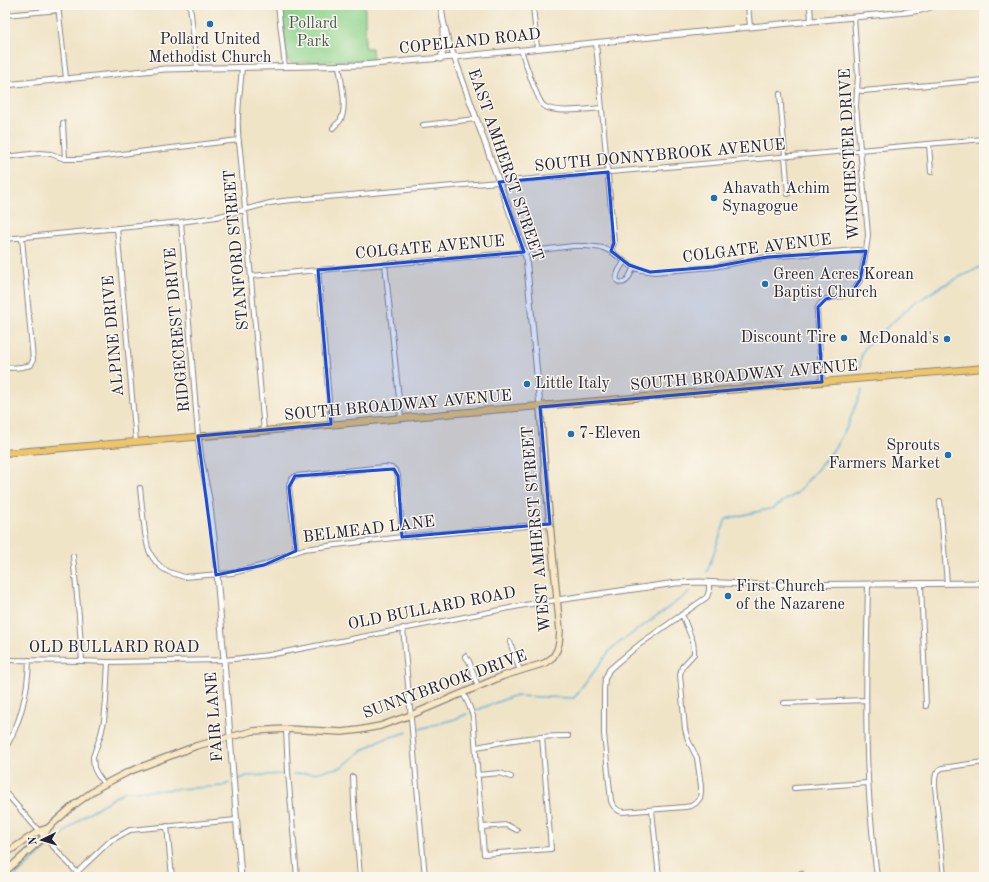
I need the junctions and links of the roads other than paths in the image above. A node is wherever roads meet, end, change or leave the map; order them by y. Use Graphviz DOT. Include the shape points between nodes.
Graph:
graph roads {
  1 [pos="190,5"];
  2 [pos="278,5"];
  3 [pos="441,5"];
  4 [pos="533,5"];
  5 [pos="748,5"];
  6 [pos="810,5"];
  7 [pos="912,5"];
  8 [pos="937,5"];
  9 [pos="58,7"];
  10 [pos="913,12"];
  11 [pos="5,15"];
  12 [pos="854,17"];
  13 [pos="811,21"];
  14 [pos="444,26"];
  15 [pos="750,27"];
  16 [pos="596,43"];
  17 [pos="537,48"];
  18 [pos="521,50"];
  19 [pos="454,57"];
  20 [pos="440,59"];
  21 [pos="340,66"];
  22 [pos="285,67"];
  23 [pos="197,68"];
  24 [pos="242,68"];
  25 [pos="66,78"];
  26 [pos="984,80"];
  27 [pos="5,84"];
  28 [pos="857,90"];
  29 [pos="780,94"];
  30 [pos="602,108"];
  31 [pos="476,119"];
  32 [pos="62,123"];
  33 [pos="423,125"];
  34 [pos="333,128"];
  35 [pos="984,139"];
  36 [pos="239,140"];
  37 [pos="929,144"];
  38 [pos="860,150"];
  39 [pos="5,157"];
  40 [pos="786,157"];
  41 [pos="65,159"];
  42 [pos="608,172"];
  43 [pos="931,172"];
  44 [pos="499,182"];
  45 [pos="788,194"];
  46 [pos="245,209"];
  47 [pos="181,222"];
  48 [pos="117,228"];
  49 [pos="22,238"];
  50 [pos="5,239"];
  51 [pos="611,251"];
  52 [pos="866,251"];
  53 [pos="524,252"];
  54 [pos="624,262"];
  55 [pos="385,264"];
  56 [pos="634,267"];
  57 [pos="318,270"];
  58 [pos="251,276"];
  59 [pos="5,367"];
  60 [pos="984,368"];
  61 [pos="822,382"];
  62 [pos="540,407"];
  63 [pos="401,418"];
  64 [pos="331,424"];
  65 [pos="264,431"];
  66 [pos="198,436"];
  67 [pos="136,442"];
  68 [pos="5,453"];
  69 [pos="140,488"];
  70 [pos="940,501"];
  71 [pos="550,524"];
  72 [pos="402,537"];
  73 [pos="296,551"];
  74 [pos="73,556"];
  75 [pos="216,575"];
  76 [pos="984,582"];
  77 [pos="709,583"];
  78 [pos="921,583"];
  79 [pos="947,583"];
  80 [pos="868,584"];
  81 [pos="557,600"];
  82 [pos="682,614"];
  83 [pos="403,628"];
  84 [pos="510,642"];
  85 [pos="557,650"];
  86 [pos="465,656"];
  87 [pos="5,660"];
  88 [pos="29,660"];
  89 [pos="224,660"];
  90 [pos="82,661"];
  91 [pos="108,662"];
  92 [pos="520,671"];
  93 [pos="478,687"];
  94 [pos="463,693"];
  95 [pos="866,700"];
  96 [pos="784,703"];
  97 [pos="926,706"];
  98 [pos="411,715"];
  99 [pos="286,729"];
  100 [pos="230,736"];
  101 [pos="568,736"];
  102 [pos="542,737"];
  103 [pos="476,747"];
  104 [pos="5,749"];
  105 [pos="984,762"];
  106 [pos="477,775"];
  107 [pos="353,777"];
  108 [pos="511,778"];
  109 [pos="868,783"];
  110 [pos="104,784"];
  111 [pos="794,788"];
  112 [pos="5,792"];
  113 [pos="652,810"];
  114 [pos="236,820"];
  115 [pos="167,826"];
  116 [pos="482,827"];
  117 [pos="48,828"];
  118 [pos="517,830"];
  119 [pos="39,831"];
  120 [pos="44,837"];
  121 [pos="5,854"];
  122 [pos="5,872"];
  123 [pos="76,873"];
  124 [pos="72,877"];
  125 [pos="81,877"];
  126 [pos="172,877"];
  127 [pos="241,877"];
  128 [pos="297,877"];
  129 [pos="360,877"];
  130 [pos="425,877"];
  131 [pos="659,877"];
  132 [pos="877,877"];
  133 [pos="944,877"];
  1 -- 23 [label="street"];
  2 -- 22 [label="street"];
  3 -- 14 [label="street, EAST AMHERST STREET"];
  4 -- 17 [label="street"];
  5 -- 15 [label="street"];
  6 -- 13 [label="street"];
  7 -- 10 [label="street"];
  8 -- 10 [label="street, COPELAND ROAD"];
  9 -- 11 [label="street"];
  9 -- 25 [label="street"];
  10 -- 12 [label="street, COPELAND ROAD"];
  12 -- 13 [label="street, COPELAND ROAD"];
  12 -- 28 [label="street, WINCHESTER DRIVE"];
  13 -- 15 [label="street, COPELAND ROAD"];
  14 -- 19 [label="street, EAST AMHERST STREET"];
  14 -- 20 [label="street" via="443,52"];
  15 -- 16 [label="street, COPELAND ROAD"];
  16 -- 17 [label="street, COPELAND ROAD"];
  16 -- 30 [label="street"];
  17 -- 18 [label="street, COPELAND ROAD"];
  18 -- 19 [label="street, COPELAND ROAD"];
  18 -- 30 [label="street" via="537,96 545,107 560,111"];
  19 -- 20 [label="street, COPELAND ROAD"];
  19 -- 31 [label="street, EAST AMHERST STREET"];
  20 -- 21 [label="street, COPELAND ROAD"];
  21 -- 22 [label="street, COPELAND ROAD"];
  21 -- 34 [label="street" via="344,109 340,120"];
  22 -- 24 [label="street, COPELAND ROAD"];
  23 -- 24 [label="street, COPELAND ROAD"];
  23 -- 25 [label="street, COPELAND ROAD"];
  24 -- 36 [label="street, STANFORD STREET"];
  25 -- 27 [label="street, COPELAND ROAD"];
  26 -- 28 [label="street"];
  28 -- 38 [label="street, WINCHESTER DRIVE"];
  29 -- 40 [label="street"];
  30 -- 42 [label="street"];
  31 -- 33 [label="street"];
  31 -- 44 [label="street, EAST AMHERST STREET"];
  32 -- 41 [label="street"];
  35 -- 37 [label="street, SOUTH DONNYBROOK AVENUE"];
  36 -- 41 [label="street"];
  36 -- 46 [label="street, STANFORD STREET"];
  37 -- 38 [label="street, SOUTH DONNYBROOK AVENUE"];
  37 -- 43 [label="street"];
  38 -- 40 [label="street, SOUTH DONNYBROOK AVENUE"];
  38 -- 52 [label="street, WINCHESTER DRIVE" via="868,235"];
  39 -- 41 [label="street" via="39,153"];
  40 -- 42 [label="street, SOUTH DONNYBROOK AVENUE"];
  40 -- 45 [label="street"];
  42 -- 44 [label="street, SOUTH DONNYBROOK AVENUE"];
  42 -- 51 [label="street" via="614,243"];
  44 -- 46 [label="street, SOUTH DONNYBROOK AVENUE" via="282,201"];
  44 -- 53 [label="street, EAST AMHERST STREET"];
  46 -- 47 [label="street, SOUTH DONNYBROOK AVENUE" via="216,217"];
  46 -- 58 [label="street, STANFORD STREET"];
  47 -- 48 [label="street, SOUTH DONNYBROOK AVENUE"];
  47 -- 66 [label="street, RIDGECREST DRIVE"];
  48 -- 49 [label="street, SOUTH DONNYBROOK AVENUE"];
  48 -- 67 [label="street, ALPINE DRIVE"];
  49 -- 50 [label="street, SOUTH DONNYBROOK AVENUE"];
  49 -- 59 [label="street" via="33,360 31,365 24,367"];
  51 -- 53 [label="street, COLGATE AVENUE" via="580,246"];
  51 -- 54 [label="street, COLGATE AVENUE"];
  52 -- 56 [label="street, COLGATE AVENUE" via="767,257 714,267 661,272 650,272"];
  52 -- 61 [label="street, WINCHESTER DRIVE" via="860,280 852,292 826,299 818,307 816,317"];
  53 -- 55 [label="street, COLGATE AVENUE"];
  53 -- 62 [label="street, EAST AMHERST STREET"];
  54 -- 56 [label="street, COLGATE AVENUE"];
  54 -- 56 [label="street" via="617,276 619,282 627,281"];
  55 -- 57 [label="street, COLGATE AVENUE"];
  55 -- 63 [label="street"];
  57 -- 58 [label="street, COLGATE AVENUE"];
  57 -- 64 [label="street"];
  58 -- 65 [label="street, STANFORD STREET"];
  60 -- 61 [label="main road, SOUTH BROADWAY AVENUE"];
  61 -- 62 [label="main road, SOUTH BROADWAY AVENUE"];
  62 -- 63 [label="main road, SOUTH BROADWAY AVENUE"];
  62 -- 71 [label="main road, WEST AMHERST STREET"];
  63 -- 64 [label="main road, SOUTH BROADWAY AVENUE"];
  64 -- 65 [label="main road, SOUTH BROADWAY AVENUE"];
  65 -- 66 [label="main road, SOUTH BROADWAY AVENUE"];
  66 -- 67 [label="main road, SOUTH BROADWAY AVENUE"];
  66 -- 75 [label="street, FAIR LANE" via="209,499"];
  67 -- 68 [label="main road, SOUTH BROADWAY AVENUE"];
  69 -- 75 [label="street, BELMEAD LANE" via="148,548 156,562 169,572 184,577"];
  70 -- 79 [label="street"];
  71 -- 72 [label="street, BELMEAD LANE"];
  71 -- 81 [label="main road, WEST AMHERST STREET"];
  72 -- 73 [label="street, BELMEAD LANE"];
  72 -- 73 [label="street" via="398,476 394,468 296,476 291,479 288,487"];
  73 -- 75 [label="street, BELMEAD LANE" via="264,565"];
  74 -- 90 [label="street"];
  75 -- 89 [label="street, FAIR LANE"];
  76 -- 79 [label="street, OLD BULLARD ROAD"];
  77 -- 80 [label="street, OLD BULLARD ROAD"];
  77 -- 81 [label="street, OLD BULLARD ROAD" via="676,583"];
  77 -- 82 [label="street" via="707,597"];
  78 -- 79 [label="street, OLD BULLARD ROAD"];
  78 -- 80 [label="street, OLD BULLARD ROAD"];
  78 -- 97 [label="street"];
  80 -- 95 [label="street"];
  81 -- 83 [label="street, OLD BULLARD ROAD"];
  81 -- 85 [label="main road, WEST AMHERST STREET" via="560,643"];
  82 -- 113 [label="street" via="694,642 694,654 682,667 680,675 685,729 697,758 701,792 700,798 691,806"];
  82 -- 113 [label="street" via="618,662 605,679 604,734 611,801 617,811"];
  83 -- 89 [label="street, OLD BULLARD ROAD" via="269,655"];
  83 -- 98 [label="street"];
  84 -- 92 [label="street"];
  85 -- 92 [label="main road, SUNNYBROOK DRIVE" via="545,663"];
  86 -- 93 [label="street" via="469,660"];
  87 -- 88 [label="street, OLD BULLARD ROAD"];
  88 -- 90 [label="street, OLD BULLARD ROAD"];
  88 -- 104 [label="street" via="25,696 16,727"];
  89 -- 91 [label="street, OLD BULLARD ROAD"];
  89 -- 100 [label="street, FAIR LANE"];
  90 -- 91 [label="street, OLD BULLARD ROAD"];
  91 -- 110 [label="street" via="104,721 93,757 94,768"];
  92 -- 93 [label="main road, SUNNYBROOK DRIVE"];
  93 -- 94 [label="main road, SUNNYBROOK DRIVE"];
  94 -- 98 [label="main road, SUNNYBROOK DRIVE"];
  94 -- 103 [label="street" via="473,716"];
  95 -- 96 [label="street"];
  95 -- 109 [label="street"];
  98 -- 99 [label="main road, SUNNYBROOK DRIVE" via="380,726 342,732"];
  98 -- 130 [label="street"];
  99 -- 100 [label="main road, SUNNYBROOK DRIVE" via="253,731"];
  99 -- 128 [label="street"];
  100 -- 110 [label="main road, SUNNYBROOK DRIVE" via="180,752"];
  100 -- 114 [label="street, FAIR LANE"];
  101 -- 102 [label="street"];
  102 -- 103 [label="street"];
  102 -- 116 [label="street" via="551,849 484,854"];
  103 -- 106 [label="street"];
  105 -- 133 [label="street" via="942,768 936,772 935,786"];
  106 -- 108 [label="street" via="500,773"];
  106 -- 116 [label="street"];
  107 -- 129 [label="street"];
  109 -- 111 [label="street"];
  109 -- 132 [label="street"];
  110 -- 117 [label="main road, SUNNYBROOK DRIVE" via="74,805"];
  112 -- 119 [label="street"];
  113 -- 131 [label="street"];
  114 -- 115 [label="street"];
  114 -- 127 [label="street, FAIR LANE"];
  115 -- 123 [label="street" via="130,830 122,834 110,841"];
  115 -- 126 [label="street"];
  116 -- 118 [label="street" via="507,825"];
  117 -- 119 [label="main road, SUNNYBROOK DRIVE"];
  117 -- 120 [label="main road, SUNNYBROOK DRIVE"];
  119 -- 120 [label="street"];
  119 -- 121 [label="main road, SUNNYBROOK DRIVE"];
  120 -- 122 [label="main road, SUNNYBROOK DRIVE"];
  120 -- 123 [label="street"];
  123 -- 124 [label="street"];
  123 -- 125 [label="street"];
}
